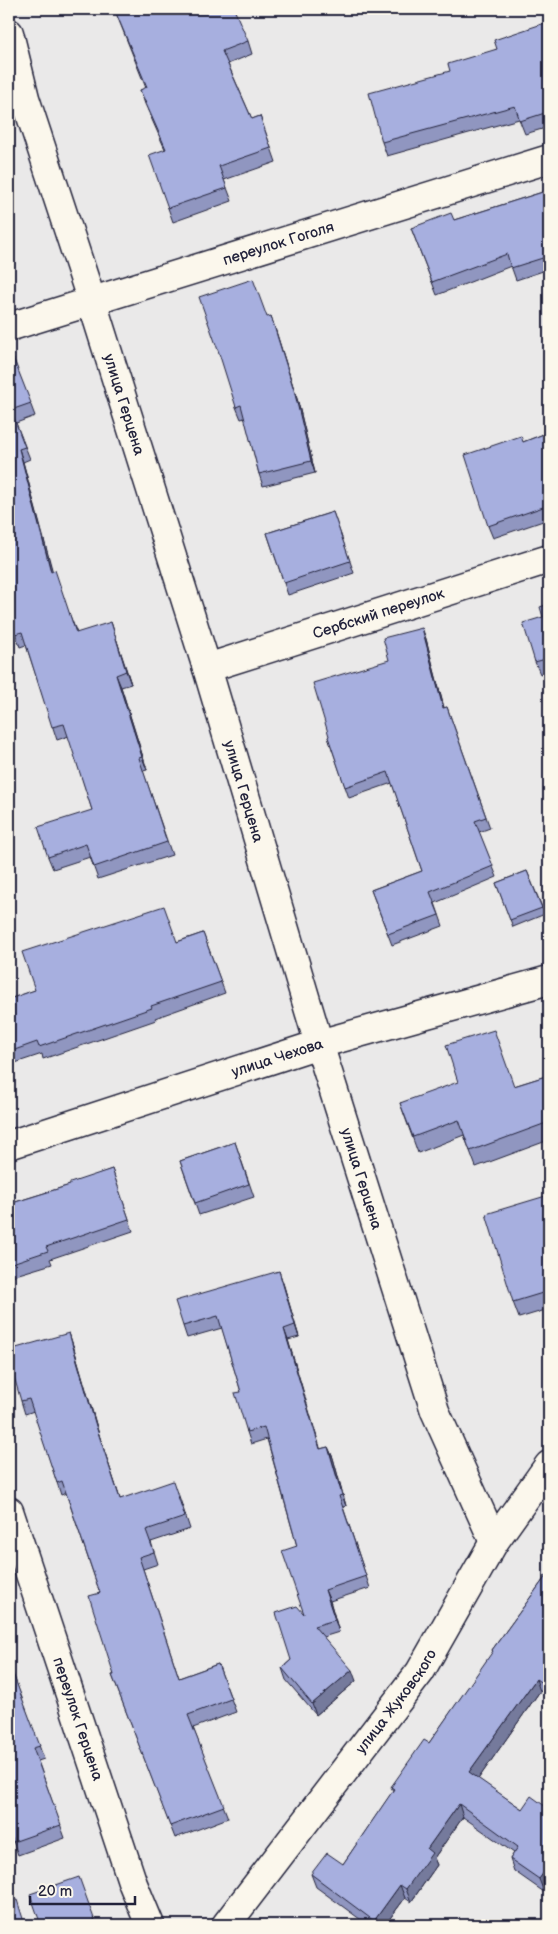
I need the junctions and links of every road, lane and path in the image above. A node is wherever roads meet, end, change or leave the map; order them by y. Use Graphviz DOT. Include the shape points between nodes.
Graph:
graph roads {
  1 [pos="9,33"];
  2 [pos="549,159"];
  3 [pos="92,302"];
  4 [pos="9,328"];
  5 [pos="549,560"];
  6 [pos="207,668"];
  7 [pos="549,980"];
  8 [pos="319,1044"];
  9 [pos="9,1145"];
  10 [pos="549,1465"];
  11 [pos="9,1511"];
  12 [pos="494,1542"];
  13 [pos="150,1925"];
  14 [pos="226,1925"];
  1 -- 3 [label="street, улица Герцена" via="25,98"];
  2 -- 3 [label="street, переулок Гоголя"];
  3 -- 4 [label="street, переулок Гоголя"];
  3 -- 6 [label="street, улица Герцена"];
  5 -- 6 [label="street, Сербский переулок"];
  6 -- 8 [label="street, улица Герцена"];
  7 -- 8 [label="street, улица Чехова"];
  8 -- 9 [label="street, улица Чехова"];
  8 -- 12 [label="street, улица Герцена" via="435,1411"];
  10 -- 12 [label="street, улица Жуковского"];
  11 -- 13 [label="street, переулок Герцена" via="133,1884"];
  12 -- 14 [label="street, улица Жуковского" via="420,1672"];
}
